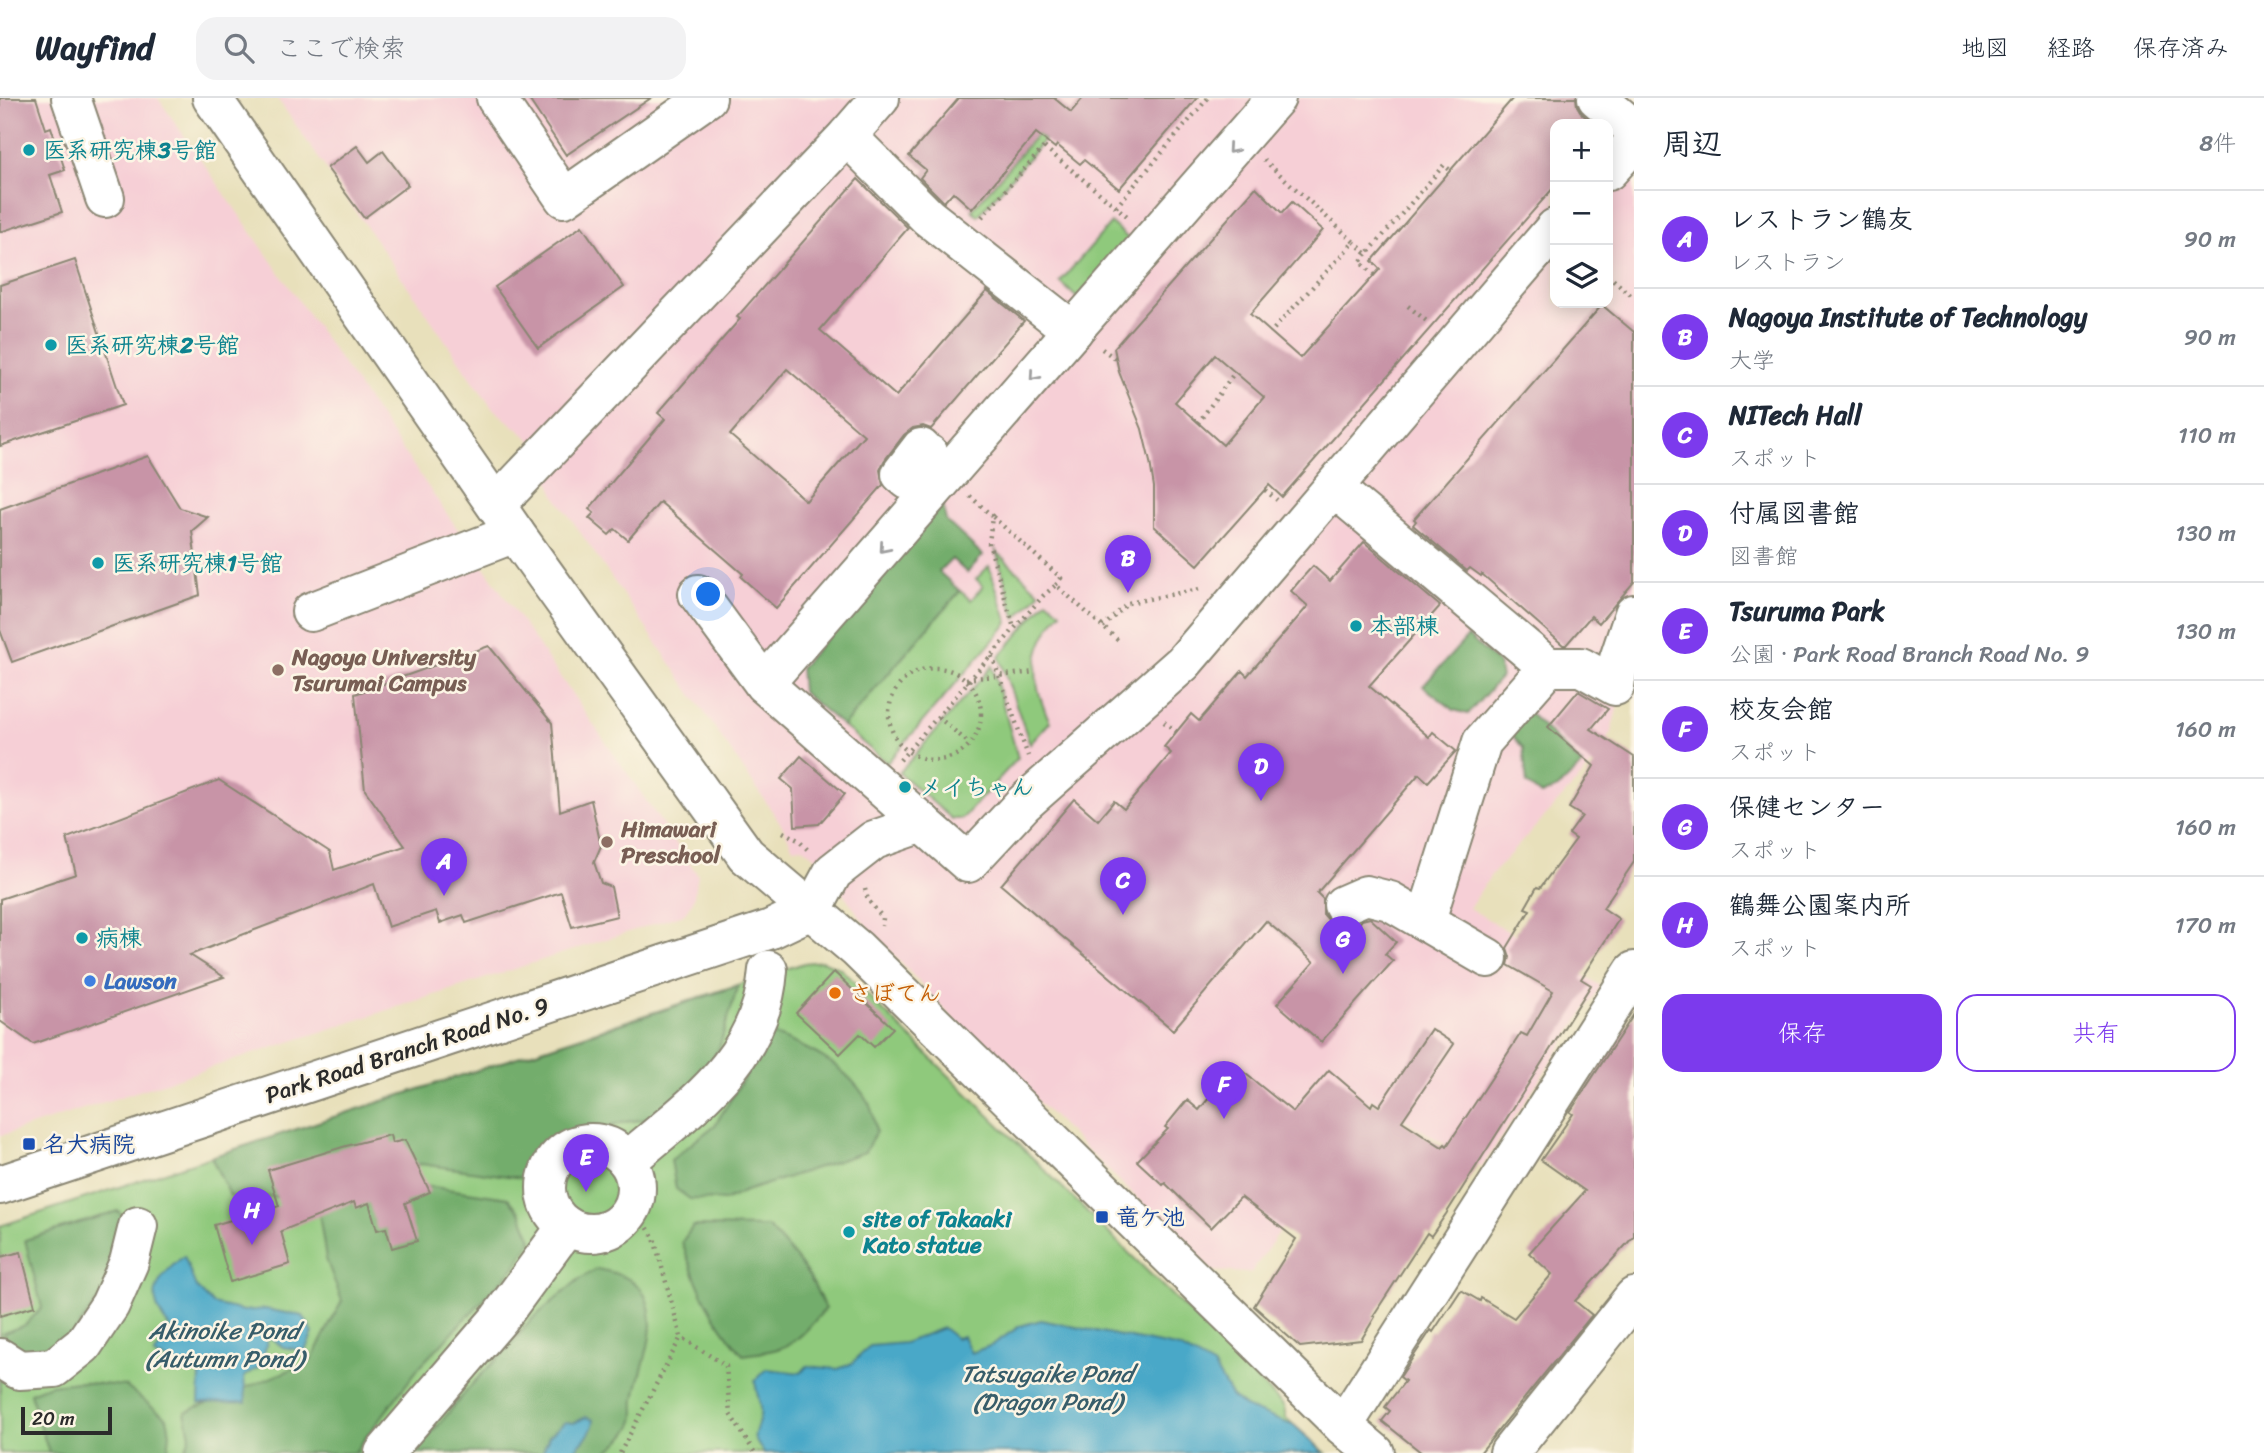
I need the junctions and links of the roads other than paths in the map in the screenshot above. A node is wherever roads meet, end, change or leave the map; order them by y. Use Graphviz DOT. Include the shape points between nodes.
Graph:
graph roads {
  1 [pos="71,98"];
  2 [pos="212,98"];
  3 [pos="496,98"];
  4 [pos="707,98"];
  5 [pos="1276,98"];
  6 [pos="1597,98"];
  7 [pos="863,111"];
  8 [pos="1634,129"];
  9 [pos="1634,143"];
  10 [pos="1613,166"];
  11 [pos="105,198"];
  12 [pos="1550,234"];
  13 [pos="1073,331"];
  14 [pos="1334,488"];
  15 [pos="506,519"];
  16 [pos="698,594"];
  17 [pos="311,612"];
  18 [pos="1634,614"];
  19 [pos="1548,667"];
  20 [pos="764,684"];
  21 [pos="923,823"];
  22 [pos="1343,905"];
  23 [pos="813,909"];
  24 [pos="1426,920"];
  25 [pos="1488,958"];
  26 [pos="768,971"];
  27 [pos="1634,971"];
  28 [pos="627,1161"];
  29 [pos="0,1185"];
  30 [pos="138,1226"];
  31 [pos="567,1226"];
  32 [pos="1634,1297"];
  33 [pos="0,1358"];
  34 [pos="1343,1426"];
  35 [pos="384,1453"];
  36 [pos="1375,1453"];
  37 [pos="1509,1453"];
  1 -- 11 [label="street"];
  2 -- 15 [label="street"];
  3 -- 4 [label="street" via="564,198"];
  5 -- 13 [label="street, one-way"];
  6 -- 8 [label="street"];
  7 -- 13 [label="street" via="928,217"];
  7 -- 15 [label="street"];
  9 -- 10 [label="street"];
  12 -- 14 [label="street"];
  13 -- 20 [label="street, one-way" via="932,459"];
  14 -- 19 [label="street"];
  14 -- 21 [label="street" via="1182,663 1040,790 968,863"];
  15 -- 17 [label="street"];
  15 -- 23 [label="street" via="746,855"];
  16 -- 20 [label="street"];
  18 -- 19 [label="street" via="1615,686 1581,667"];
  19 -- 24 [label="street" via="1482,742"];
  20 -- 21 [label="street"];
  21 -- 23 [label="street" via="874,840 833,872"];
  22 -- 24 [label="street" via="1366,895 1390,901"];
  23 -- 29 [label="street, Park Road Branch Road No. 9" via="771,929"];
  23 -- 34 [label="street"];
  24 -- 25 [label="street"];
  26 -- 28 [label="street" via="761,1016 740,1054 706,1093"];
  27 -- 34 [label="street"];
  28 -- 31 [label="street" via="636,1189 627,1216 606,1231 579,1232"];
  28 -- 31 [label="street" via="610,1148 590,1143 563,1153 547,1184 549,1205"];
  30 -- 33 [label="street" via="129,1262 110,1305 83,1345 54,1368 19,1370"];
  31 -- 35 [label="street" via="499,1319"];
  32 -- 37 [label="street"];
  34 -- 36 [label="street"];
}
